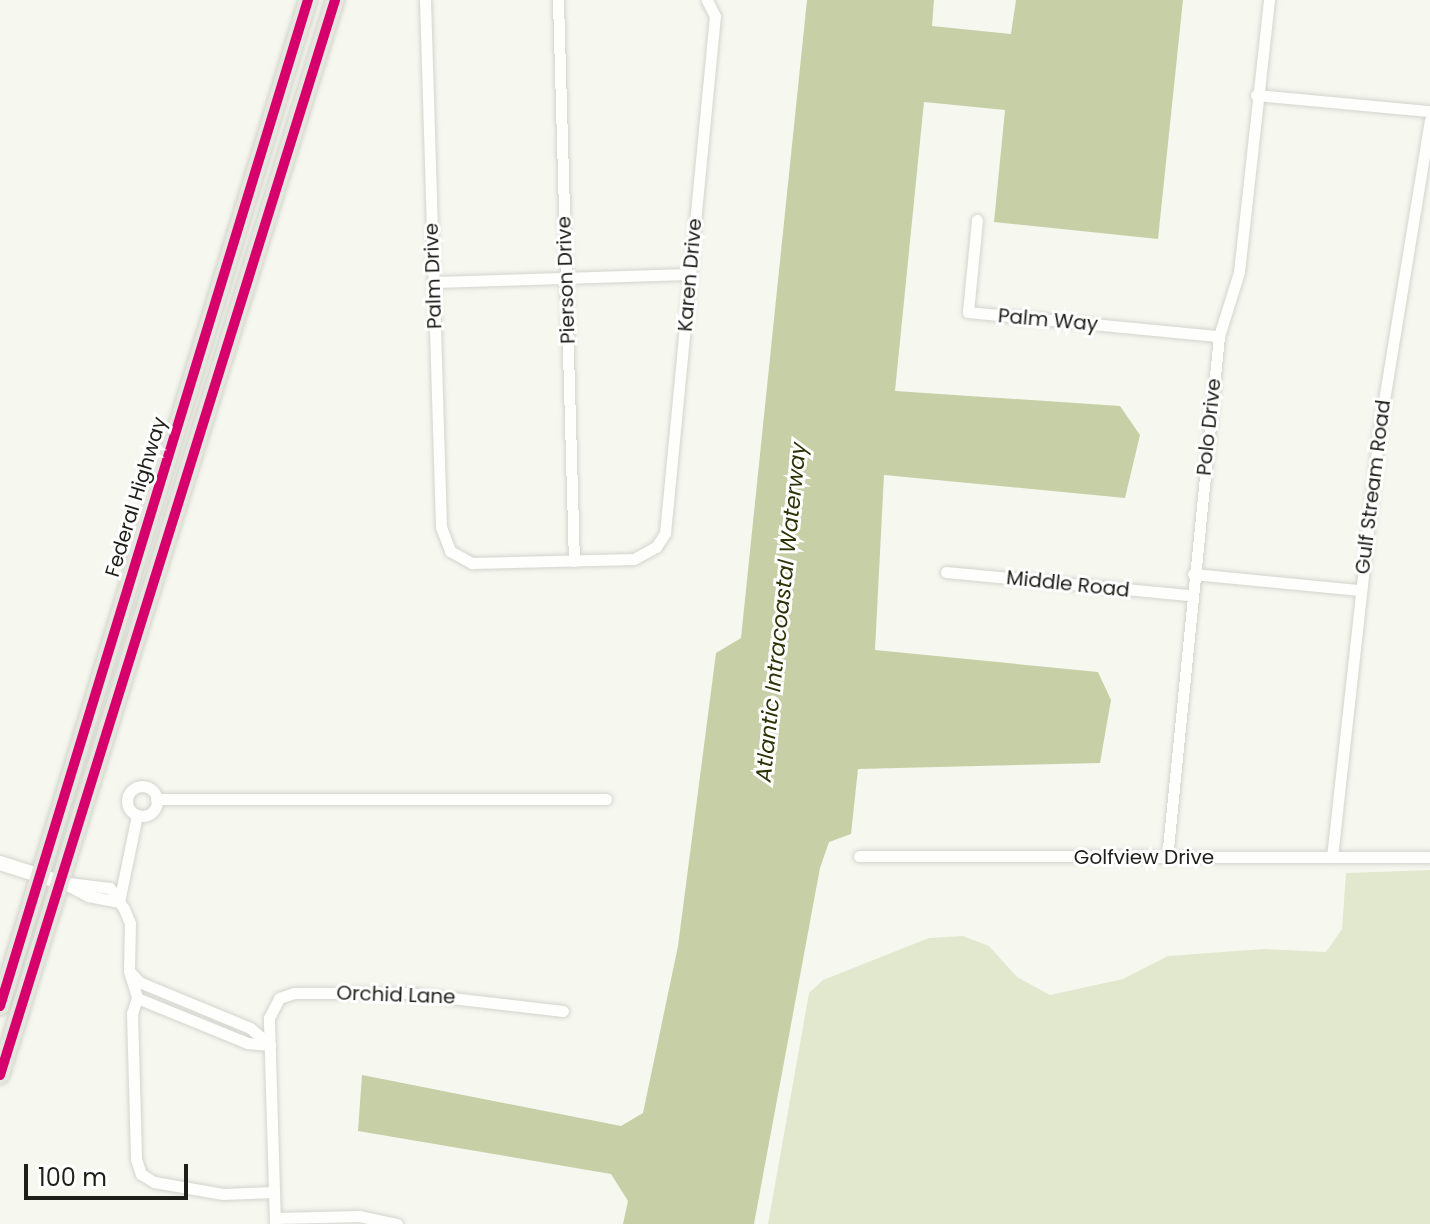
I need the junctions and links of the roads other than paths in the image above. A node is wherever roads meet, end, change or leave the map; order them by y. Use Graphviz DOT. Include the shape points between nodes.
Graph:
graph roads {
  1 [pos="308,0"];
  2 [pos="335,0"];
  3 [pos="425,0"];
  4 [pos="558,0"];
  5 [pos="1269,0"];
  6 [pos="708,1"];
  7 [pos="1256,95"];
  8 [pos="1430,111"];
  9 [pos="1430,120"];
  10 [pos="977,220"];
  11 [pos="232,245"];
  12 [pos="690,274"];
  13 [pos="566,279"];
  14 [pos="434,282"];
  15 [pos="1219,336"];
  16 [pos="178,421"];
  17 [pos="204,426"];
  18 [pos="167,547"];
  19 [pos="137,552"];
  20 [pos="574,561"];
  21 [pos="946,572"];
  22 [pos="1193,574"];
  23 [pos="1360,590"];
  24 [pos="151,595"];
  25 [pos="1191,595"];
  26 [pos="156,799"];
  27 [pos="606,799"];
  28 [pos="137,815"];
  29 [pos="859,856"];
  30 [pos="1332,857"];
  31 [pos="1430,857"];
  32 [pos="1167,858"];
  33 [pos="0,863"];
  34 [pos="40,875"];
  35 [pos="60,882"];
  36 [pos="119,902"];
  37 [pos="129,971"];
  38 [pos="137,998"];
  39 [pos="0,1006"];
  40 [pos="563,1011"];
  41 [pos="270,1045"];
  42 [pos="0,1075"];
  43 [pos="274,1192"];
  44 [pos="275,1221"];
  45 [pos="397,1224"];
  1 -- 11 [label="main road, Federal Highway"];
  2 -- 17 [label="main road"];
  3 -- 14 [label="street, Palm Drive"];
  4 -- 13 [label="street, Pierson Drive"];
  5 -- 7 [label="street, Polo Drive"];
  6 -- 12 [label="street, Karen Drive" via="715,16"];
  7 -- 8 [label="street"];
  7 -- 15 [label="street, Polo Drive" via="1238,280"];
  9 -- 23 [label="street, Gulf Stream Road" via="1378,437"];
  10 -- 15 [label="street, Palm Way" via="968,312"];
  11 -- 16 [label="main road, Federal Highway"];
  11 -- 17 [label="main road" via="243,266 203,401"];
  12 -- 13 [label="street"];
  12 -- 20 [label="street, Karen Drive" via="666,525 656,547 634,559"];
  13 -- 14 [label="street"];
  13 -- 20 [label="street, Pierson Drive"];
  14 -- 20 [label="street, Palm Drive" via="441,527 450,551 472,563"];
  15 -- 22 [label="street, Polo Drive"];
  16 -- 18 [label="main road" via="178,452 156,520 159,540"];
  16 -- 19 [label="main road, Federal Highway"];
  17 -- 18 [label="main road"];
  18 -- 24 [label="main road"];
  19 -- 24 [label="main road" via="149,568"];
  19 -- 34 [label="main road, Federal Highway"];
  21 -- 25 [label="street, Middle Road"];
  22 -- 23 [label="street"];
  22 -- 25 [label="street, Polo Drive"];
  23 -- 30 [label="street, Gulf Stream Road"];
  24 -- 35 [label="main road"];
  25 -- 32 [label="street, Polo Drive"];
  26 -- 27 [label="street"];
  26 -- 28 [label="street" via="151,812"];
  26 -- 28 [label="street" via="145,786 131,790 127,804"];
  28 -- 36 [label="street"];
  29 -- 32 [label="street, Golfview Drive"];
  30 -- 31 [label="street, Golfview Drive"];
  30 -- 32 [label="street, Golfview Drive"];
  33 -- 34 [label="street"];
  34 -- 35 [label="street"];
  34 -- 39 [label="main road, Federal Highway"];
  35 -- 36 [label="street" via="110,888"];
  35 -- 42 [label="main road"];
  36 -- 37 [label="street" via="130,923"];
  37 -- 38 [label="street"];
  37 -- 41 [label="street" via="139,982 250,1028"];
  38 -- 41 [label="street" via="247,1043"];
  38 -- 43 [label="street" via="132,1013 136,1159 141,1174 154,1182 223,1194"];
  40 -- 41 [label="street, Orchid Lane" via="408,993 294,993 279,998 270,1011"];
  41 -- 43 [label="street"];
  43 -- 44 [label="street"];
  44 -- 45 [label="street" via="359,1216"];
}
